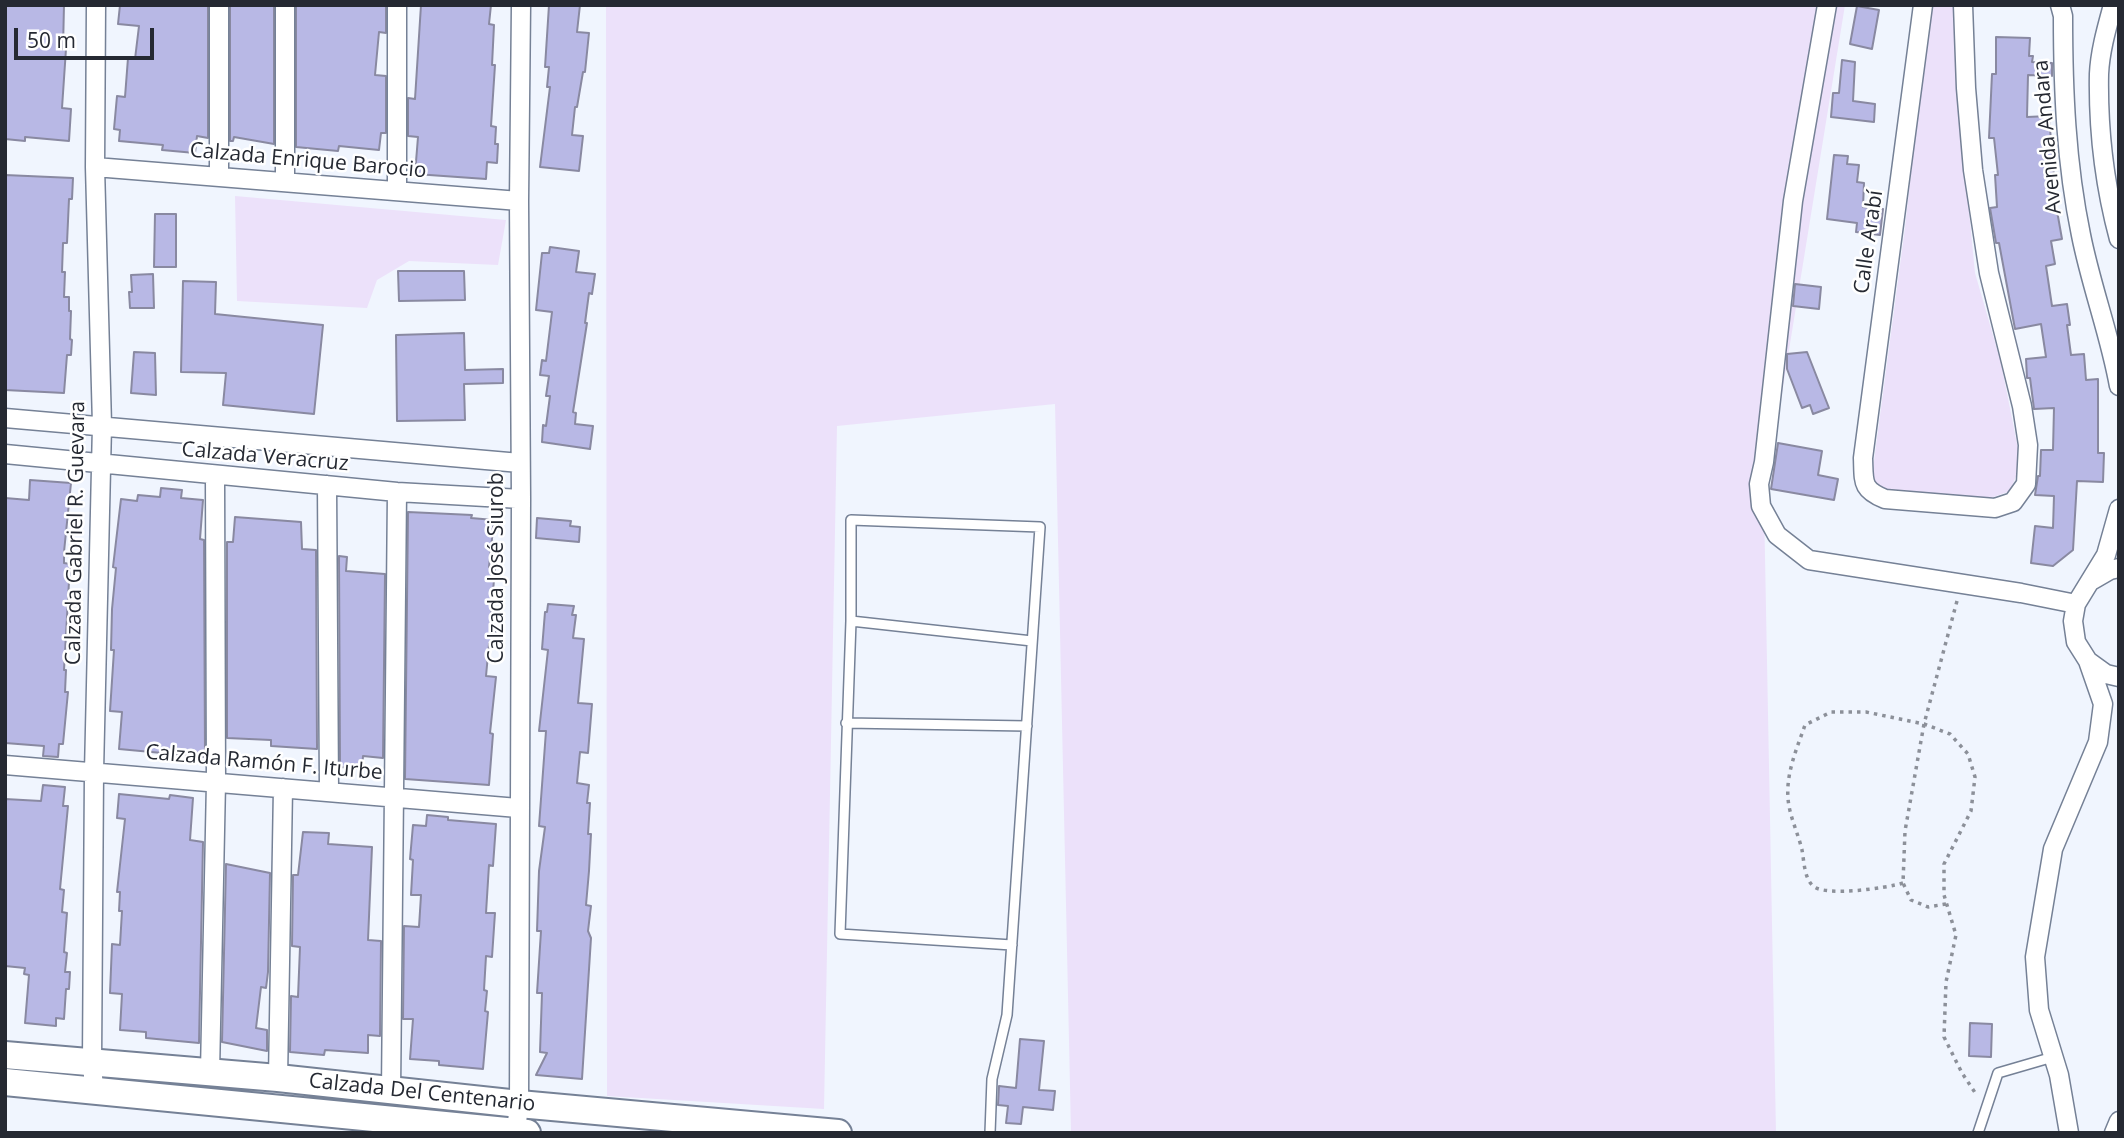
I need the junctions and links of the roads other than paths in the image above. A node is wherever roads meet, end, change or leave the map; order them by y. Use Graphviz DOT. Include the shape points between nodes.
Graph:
graph roads {
  1 [pos="96,5"];
  2 [pos="219,5"];
  3 [pos="285,5"];
  4 [pos="397,5"];
  5 [pos="521,5"];
  6 [pos="1827,5"];
  7 [pos="1923,5"];
  8 [pos="1963,5"];
  9 [pos="2060,5"];
  10 [pos="2113,5"];
  11 [pos="95,167"];
  12 [pos="219,177"];
  13 [pos="285,182"];
  14 [pos="397,191"];
  15 [pos="519,201"];
  16 [pos="2119,239"];
  17 [pos="2118,374"];
  18 [pos="5,418"];
  19 [pos="102,425"];
  20 [pos="5,454"];
  21 [pos="520,463"];
  22 [pos="101,464"];
  23 [pos="215,475"];
  24 [pos="327,485"];
  25 [pos="397,492"];
  26 [pos="521,499"];
  27 [pos="2119,509"];
  28 [pos="2119,569"];
  29 [pos="2091,581"];
  30 [pos="2076,604"];
  31 [pos="851,621"];
  32 [pos="1032,641"];
  33 [pos="2088,661"];
  34 [pos="2119,677"];
  35 [pos="846,723"];
  36 [pos="1027,726"];
  37 [pos="5,765"];
  38 [pos="94,772"];
  39 [pos="215,782"];
  40 [pos="283,788"];
  41 [pos="329,792"];
  42 [pos="393,797"];
  43 [pos="518,807"];
  44 [pos="1012,945"];
  45 [pos="5,1055"];
  46 [pos="2053,1057"];
  47 [pos="92,1061"];
  48 [pos="211,1072"];
  49 [pos="278,1078"];
  50 [pos="5,1082"];
  51 [pos="94,1091"];
  52 [pos="391,1091"];
  53 [pos="519,1104"];
  54 [pos="2119,1121"];
  55 [pos="521,1132"];
  56 [pos="838,1133"];
  57 [pos="990,1133"];
  58 [pos="1978,1133"];
  59 [pos="2069,1133"];
  60 [pos="2114,1133"];
  1 -- 11 [label="street, Calzada Gabriel R. Guevara"];
  2 -- 12 [label="street"];
  3 -- 13 [label="street"];
  4 -- 14 [label="street"];
  5 -- 15 [label="street, Calzada José Siurob"];
  6 -- 30 [label="street" via="1793,201 1759,484 1761,506 1777,535 1809,560"];
  7 -- 8 [label="street, Calle Arabí" via="1863,458 1864,485 1885,499 1995,508 2013,502 2025,484 2028,445 1989,273 1973,170"];
  9 -- 17 [label="street, Avenida Andara" via="2070,178 2093,290"];
  10 -- 16 [label="street" via="2099,71 2103,145"];
  11 -- 12 [label="street, Calzada Enrique Barocio"];
  11 -- 19 [label="street, Calzada Gabriel R. Guevara"];
  12 -- 13 [label="street, Calzada Enrique Barocio"];
  13 -- 14 [label="street, Calzada Enrique Barocio"];
  14 -- 15 [label="street, Calzada Enrique Barocio"];
  15 -- 21 [label="street, Calzada José Siurob"];
  18 -- 19 [label="street, Calzada Veracruz"];
  19 -- 21 [label="street, Calzada Veracruz"];
  19 -- 22 [label="street, Calzada Gabriel R. Guevara"];
  20 -- 22 [label="street, Calzada Veracruz"];
  21 -- 26 [label="street, Calzada José Siurob"];
  22 -- 23 [label="street, Calzada Veracruz"];
  22 -- 38 [label="street, Calzada Gabriel R. Guevara"];
  23 -- 24 [label="street, Calzada Veracruz"];
  23 -- 39 [label="street"];
  24 -- 25 [label="street, Calzada Veracruz"];
  24 -- 41 [label="street"];
  25 -- 26 [label="street, Calzada Veracruz"];
  25 -- 42 [label="street"];
  26 -- 43 [label="street, Calzada José Siurob"];
  27 -- 29 [label="street" via="2106,555"];
  28 -- 29 [label="street"];
  29 -- 30 [label="street"];
  30 -- 33 [label="street" via="2076,642"];
  31 -- 32 [label="lane"];
  31 -- 32 [label="lane" via="851,520 1040,527"];
  31 -- 35 [label="lane"];
  32 -- 36 [label="lane"];
  33 -- 34 [label="street"];
  33 -- 46 [label="street" via="2103,704 2098,742 2053,849 2035,957 2039,1010"];
  35 -- 36 [label="lane"];
  35 -- 44 [label="lane" via="840,934"];
  36 -- 44 [label="lane"];
  37 -- 38 [label="street, Calzada Ramón F. Iturbe"];
  38 -- 39 [label="street, Calzada Ramón F. Iturbe"];
  38 -- 47 [label="street, Calzada Gabriel R. Guevara"];
  39 -- 40 [label="street, Calzada Ramón F. Iturbe"];
  39 -- 48 [label="street"];
  40 -- 41 [label="street, Calzada Ramón F. Iturbe"];
  40 -- 49 [label="street"];
  41 -- 42 [label="street, Calzada Ramón F. Iturbe"];
  42 -- 43 [label="street, Calzada Ramón F. Iturbe"];
  42 -- 52 [label="street"];
  43 -- 53 [label="street, Calzada José Siurob"];
  44 -- 57 [label="lane" via="1007,1016 992,1079"];
  45 -- 47 [label="main road, Calzada Del Centenario"];
  46 -- 58 [label="lane" via="1998,1073"];
  46 -- 59 [label="street"];
  47 -- 48 [label="main road, Calzada Del Centenario"];
  47 -- 51 [label="street, Calzada Gabriel R. Guevara"];
  48 -- 49 [label="main road, Calzada Del Centenario"];
  49 -- 52 [label="main road, Calzada Del Centenario"];
  50 -- 51 [label="main road, Calzada Del Centenario"];
  51 -- 55 [label="main road, Calzada Del Centenario"];
  52 -- 53 [label="main road, Calzada Del Centenario"];
  53 -- 55 [label="street, Calzada José Siurob"];
  53 -- 56 [label="main road, Calzada Del Centenario"];
  54 -- 60 [label="street"];
}
